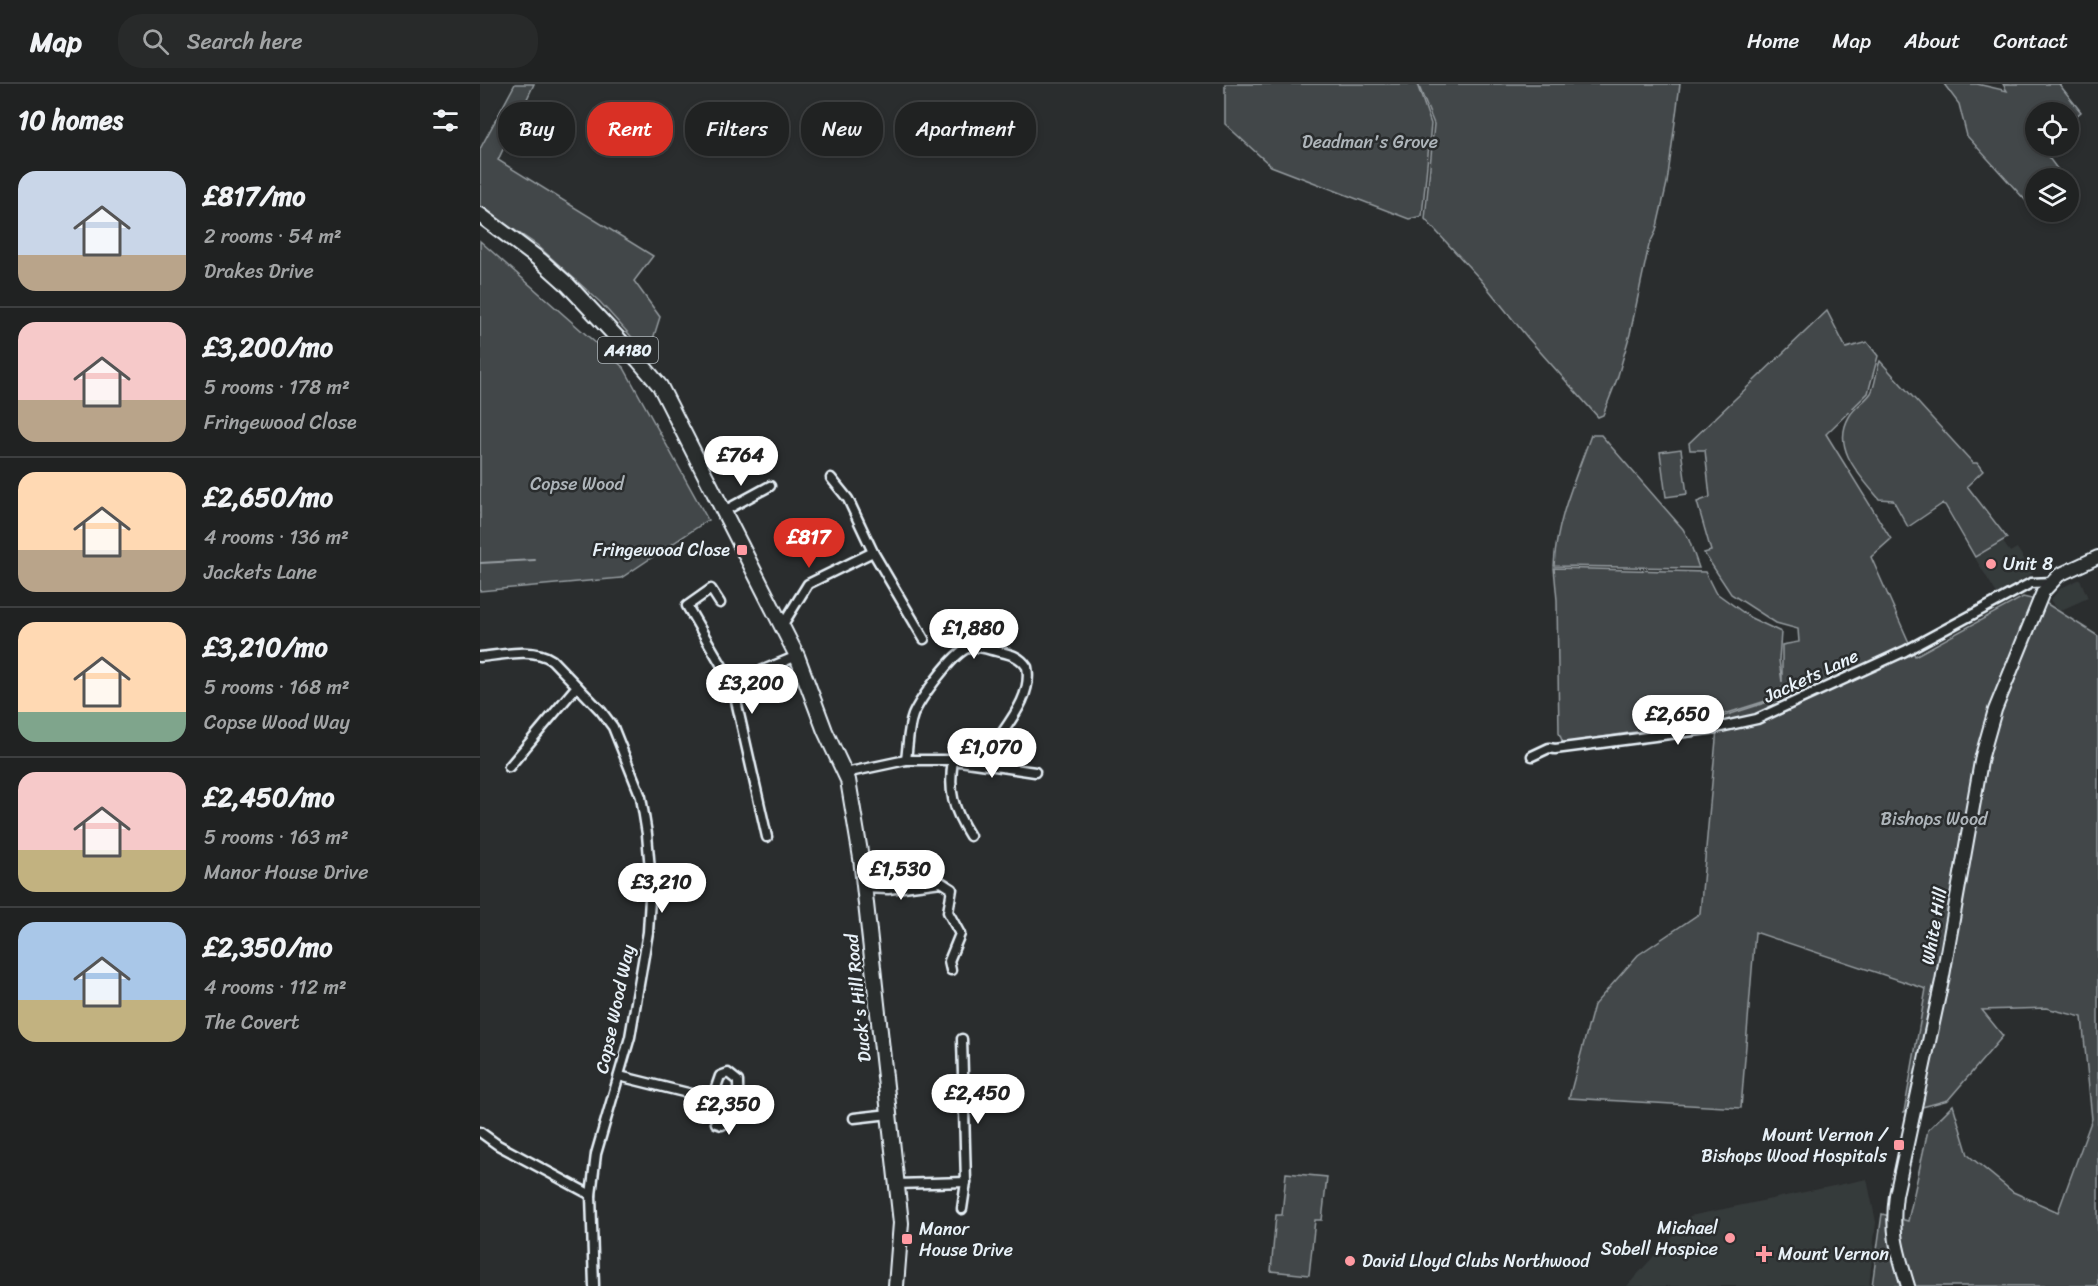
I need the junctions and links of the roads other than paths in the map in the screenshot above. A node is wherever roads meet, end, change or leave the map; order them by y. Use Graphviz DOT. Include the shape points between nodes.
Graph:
graph roads {
  1 [pos="480,215"];
  2 [pos="831,478"];
  3 [pos="770,486"];
  4 [pos="724,511"];
  5 [pos="873,552"];
  6 [pos="2098,557"];
  7 [pos="2052,582"];
  8 [pos="720,603"];
  9 [pos="782,626"];
  10 [pos="924,639"];
  11 [pos="797,656"];
  12 [pos="480,657"];
  13 [pos="732,683"];
  14 [pos="578,686"];
  15 [pos="992,748"];
  16 [pos="1532,756"];
  17 [pos="906,760"];
  18 [pos="954,760"];
  19 [pos="509,767"];
  20 [pos="1035,772"];
  21 [pos="845,773"];
  22 [pos="970,836"];
  23 [pos="767,837"];
  24 [pos="865,888"];
  25 [pos="951,970"];
  26 [pos="962,1039"];
  27 [pos="619,1076"];
  28 [pos="712,1099"];
  29 [pos="889,1114"];
  30 [pos="854,1118"];
  31 [pos="480,1132"];
  32 [pos="966,1182"];
  33 [pos="896,1184"];
  34 [pos="591,1195"];
  35 [pos="962,1209"];
  36 [pos="594,1286"];
  37 [pos="896,1286"];
  38 [pos="1908,1286"];
  1 -- 4 [label="main road, Duck's Hill Road / A4180" via="568,285 660,386"];
  2 -- 5 [label="street" via="848,499"];
  3 -- 4 [label="street"];
  4 -- 9 [label="main road, Duck's Hill Road / A4180"];
  5 -- 9 [label="street" via="808,584"];
  5 -- 10 [label="street"];
  6 -- 7 [label="street"];
  7 -- 16 [label="street, Jackets Lane" via="2031,583 1905,651 1757,718 1716,728 1549,748"];
  7 -- 38 [label="street, White Hill" via="2038,603 1995,710 1982,756 1942,981 1896,1195 1896,1249"];
  8 -- 13 [label="street" via="711,589 687,606"];
  9 -- 11 [label="main road, Duck's Hill Road / A4180"];
  11 -- 13 [label="street"];
  11 -- 21 [label="main road, Duck's Hill Road / A4180"];
  12 -- 14 [label="street, Copse Wood Way" via="543,654"];
  13 -- 23 [label="street"];
  14 -- 19 [label="street"];
  14 -- 27 [label="street, Copse Wood Way" via="613,727 641,797 647,834 651,882 648,932"];
  15 -- 17 [label="street" via="1019,706 1028,684 1028,667 1016,656 971,647 953,660 923,696 912,717"];
  17 -- 18 [label="street"];
  17 -- 21 [label="street"];
  18 -- 20 [label="street"];
  18 -- 22 [label="street" via="950,783 958,817"];
  21 -- 24 [label="main road, Duck's Hill Road / A4180"];
  24 -- 25 [label="street" via="941,882 952,889 948,912 960,934 949,961"];
  24 -- 29 [label="main road, Duck's Hill Road / A4180"];
  26 -- 32 [label="street"];
  27 -- 28 [label="street"];
  27 -- 34 [label="street, Copse Wood Way" via="596,1154"];
  28 -- 28 [label="street" via="716,1123 722,1125 737,1110 738,1081 728,1073 720,1077"];
  29 -- 30 [label="street"];
  29 -- 33 [label="main road, Duck's Hill Road / A4180"];
  31 -- 34 [label="street"];
  32 -- 33 [label="street"];
  32 -- 35 [label="street"];
  33 -- 37 [label="main road, Duck's Hill Road / A4180" via="901,1223"];
  34 -- 36 [label="street, Copse Wood Way"];
}
